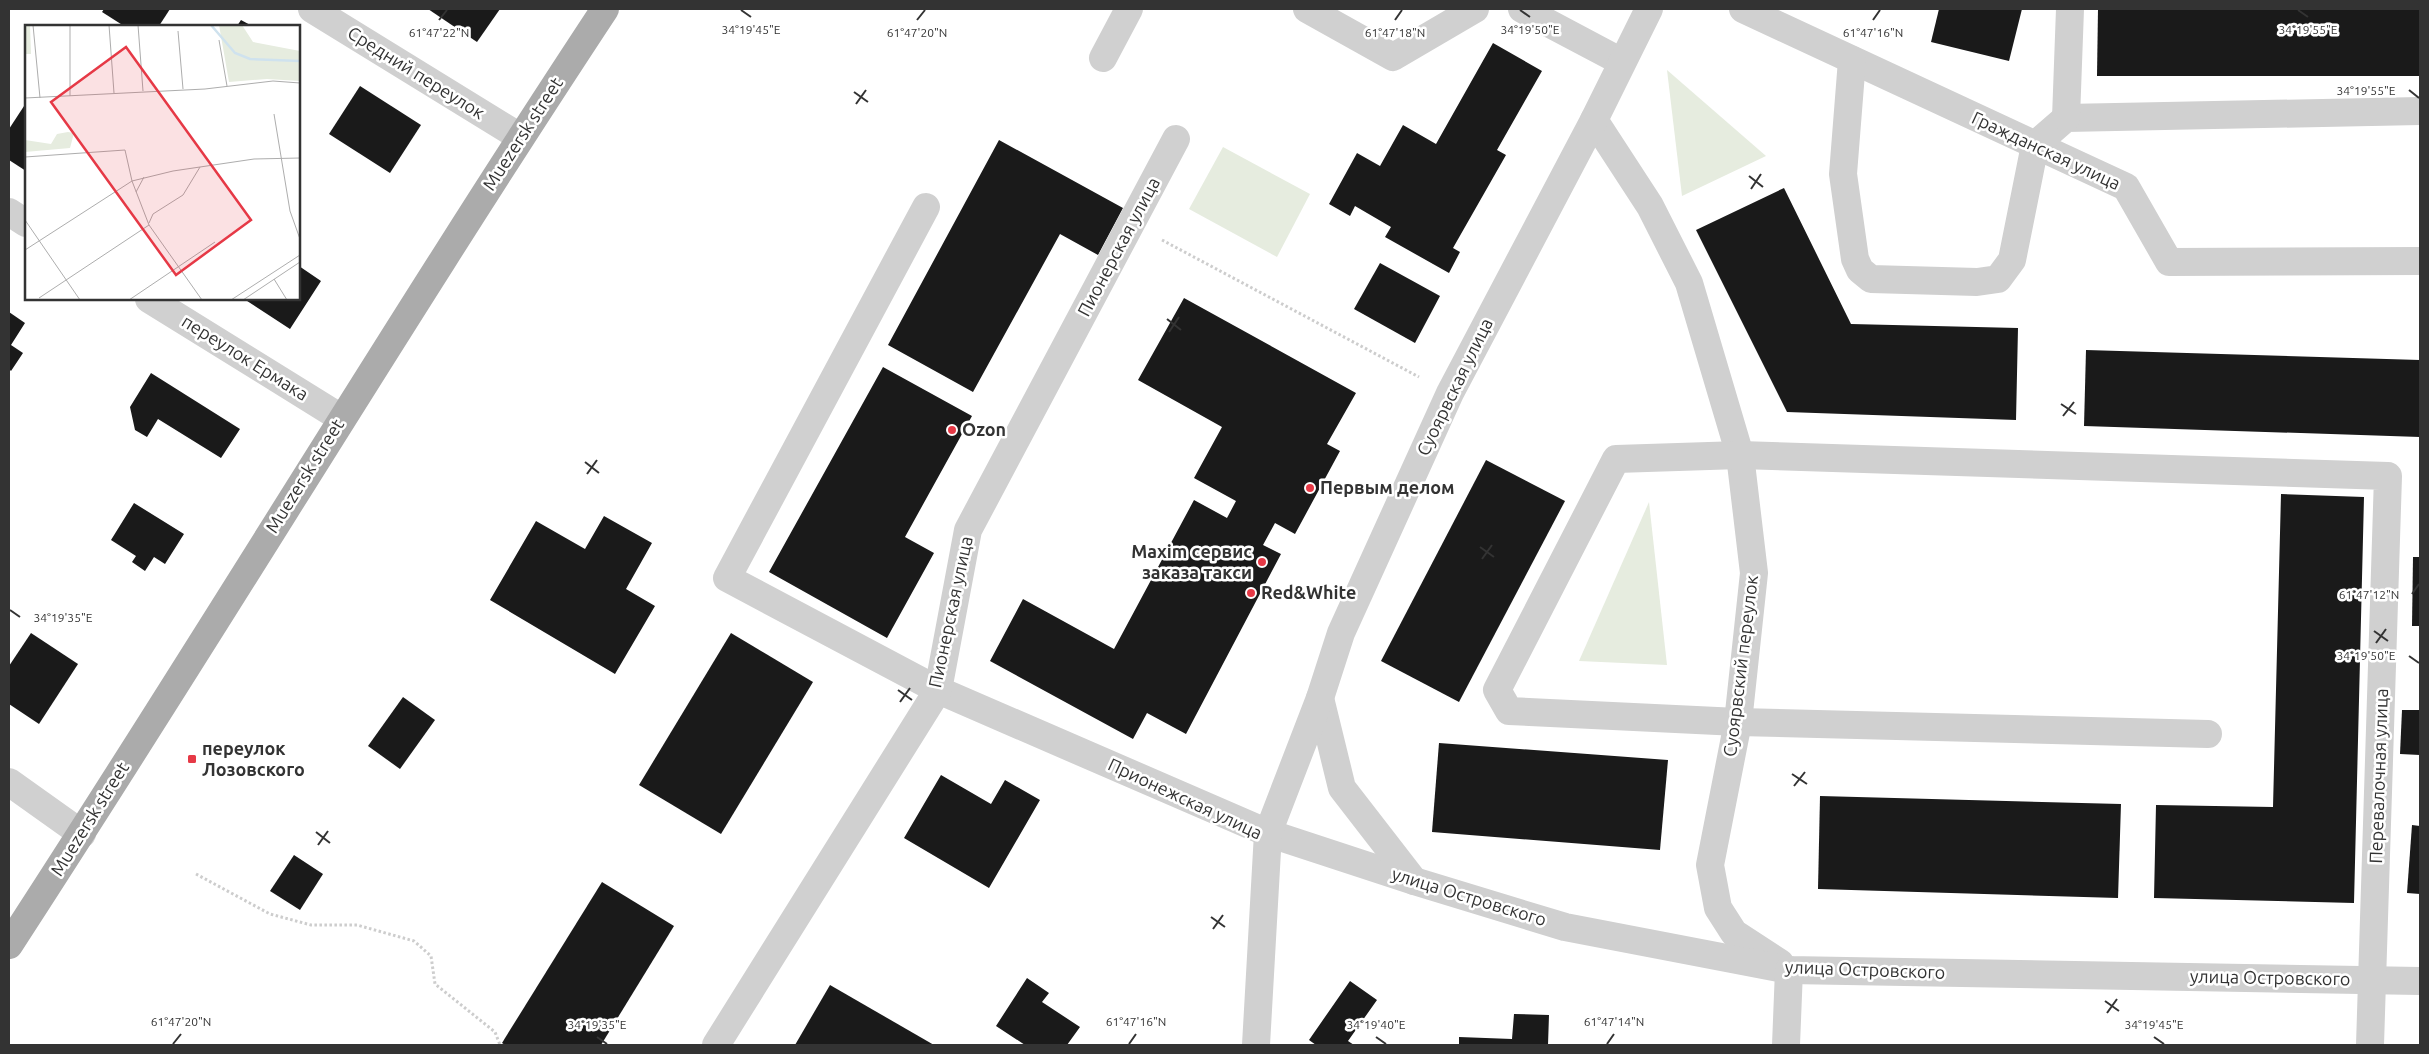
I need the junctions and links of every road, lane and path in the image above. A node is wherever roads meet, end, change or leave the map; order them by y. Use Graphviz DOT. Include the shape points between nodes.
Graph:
graph roads {
  1 [pos="312,9"];
  2 [pos="605,9"];
  3 [pos="1129,9"];
  4 [pos="1308,9"];
  5 [pos="1475,9"];
  6 [pos="1522,9"];
  7 [pos="1648,9"];
  8 [pos="1743,9"];
  9 [pos="2070,9"];
  10 [pos="1103,58"];
  11 [pos="1852,60"];
  12 [pos="1622,62"];
  13 [pos="2420,111"];
  14 [pos="2066,118"];
  15 [pos="1594,120"];
  16 [pos="520,137"];
  17 [pos="1176,139"];
  18 [pos="2035,145"];
  19 [pos="926,207"];
  20 [pos="9,212"];
  21 [pos="25,222"];
  22 [pos="1133,224"];
  23 [pos="2420,261"];
  24 [pos="151,300"];
  25 [pos="1420,378"];
  26 [pos="341,418"];
  27 [pos="1740,455"];
  28 [pos="938,690"];
  29 [pos="1320,698"];
  30 [pos="1738,722"];
  31 [pos="2208,734"];
  32 [pos="9,782"];
  33 [pos="1268,833"];
  34 [pos="82,834"];
  35 [pos="196,874"];
  36 [pos="1414,881"];
  37 [pos="9,945"];
  38 [pos="1789,970"];
  39 [pos="2373,980"];
  40 [pos="2420,981"];
  41 [pos="500,1045"];
  42 [pos="716,1045"];
  43 [pos="1256,1045"];
  44 [pos="1786,1045"];
  45 [pos="2370,1045"];
  1 -- 16 [label="street, Средний переулок"];
  2 -- 16 [label="main road, Muezersk street"];
  3 -- 10 [label="street"];
  4 -- 5 [label="street" via="1393,57"];
  6 -- 12 [label="street"];
  7 -- 12 [label="street, Суоярвская улица"];
  8 -- 11 [label="street, Гражданская улица"];
  9 -- 14 [label="street"];
  11 -- 18 [label="street, Гражданская улица"];
  11 -- 18 [label="street" via="1843,174 1855,258 1860,270 1871,279 1977,282 1998,279 2012,260"];
  12 -- 15 [label="street, Суоярвская улица"];
  13 -- 14 [label="street"];
  14 -- 18 [label="street"];
  15 -- 27 [label="street, Суоярвский переулок" via="1650,206 1688,283"];
  15 -- 29 [label="street, Суоярвская улица" via="1450,393 1341,633"];
  16 -- 26 [label="main road, Muezersk street"];
  17 -- 22 [label="street, Пионерская улица"];
  18 -- 23 [label="street, Гражданская улица" via="2126,188 2169,262"];
  19 -- 28 [label="street, Прионежская улица" via="727,578"];
  20 -- 21 [label="street"];
  22 -- 25 [label="path"];
  22 -- 28 [label="street, Пионерская улица" via="968,530"];
  24 -- 26 [label="street, переулок Ермака"];
  26 -- 34 [label="main road, Muezersk street"];
  27 -- 30 [label="street, Суоярвский переулок" via="1754,573"];
  27 -- 30 [label="street" via="1616,459 1497,690 1509,711"];
  27 -- 39 [label="street, Перевалочная улица" via="2388,476"];
  28 -- 33 [label="street, Прионежская улица"];
  28 -- 42 [label="street, Пионерская улица"];
  29 -- 33 [label="street, Суоярвская улица"];
  29 -- 36 [label="street" via="1342,788"];
  30 -- 31 [label="street"];
  30 -- 38 [label="street, Суоярвский переулок" via="1710,865 1718,908 1734,932"];
  32 -- 34 [label="street"];
  33 -- 36 [label="street, улица Островского"];
  33 -- 43 [label="street, Прионежская улица"];
  34 -- 37 [label="main road, Muezersk street"];
  35 -- 41 [label="path" via="270,914 311,925 357,926 414,941 431,956 435,984 495,1032"];
  36 -- 38 [label="street, улица Островского" via="1565,927"];
  38 -- 39 [label="street, улица Островского"];
  38 -- 44 [label="street"];
  39 -- 40 [label="street, улица Островского"];
  39 -- 45 [label="street, Перевалочная улица"];
}
